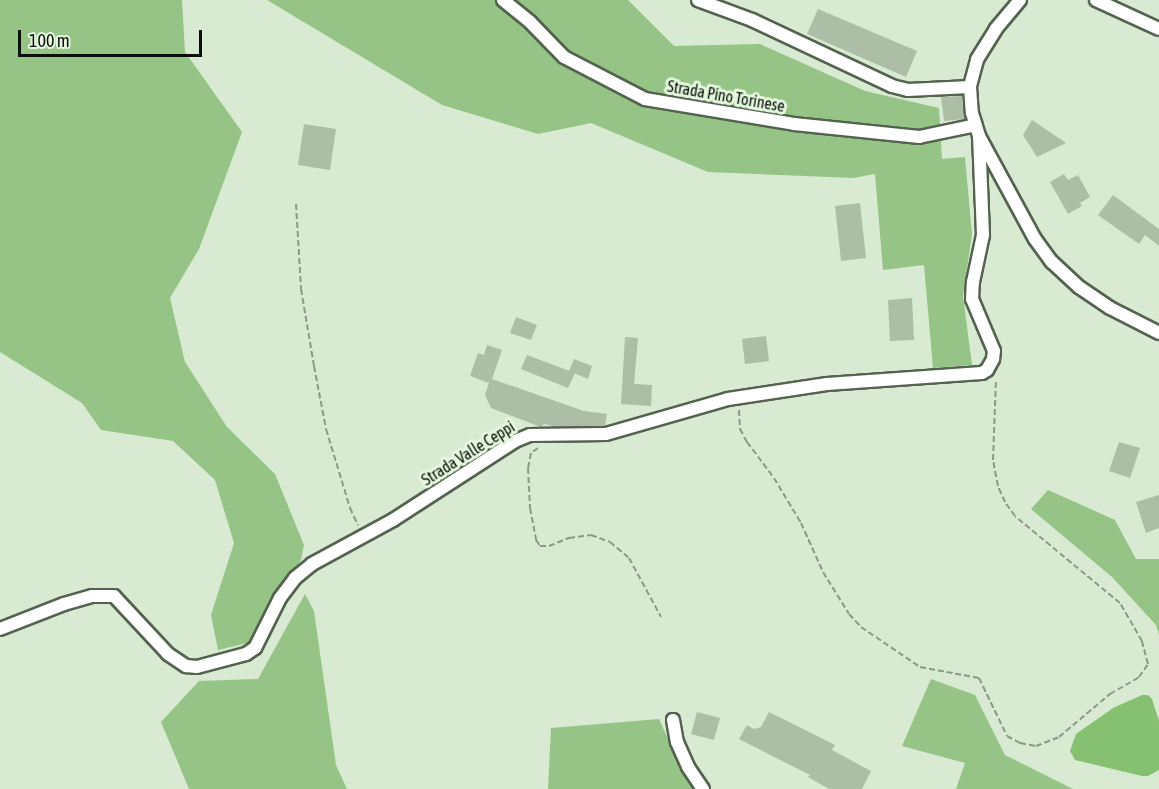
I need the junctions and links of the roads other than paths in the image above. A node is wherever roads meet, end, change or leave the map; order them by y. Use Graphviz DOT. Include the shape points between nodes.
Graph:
graph roads {
  1 [pos="503,0"];
  2 [pos="698,0"];
  3 [pos="1020,0"];
  4 [pos="1096,0"];
  5 [pos="1159,29"];
  6 [pos="970,87"];
  7 [pos="977,131"];
  8 [pos="1159,333"];
  9 [pos="0,629"];
  10 [pos="673,720"];
  11 [pos="703,789"];
  1 -- 7 [label="street, Strada Pino Torinese" via="564,57 645,99 794,124 919,136"];
  2 -- 6 [label="street" via="752,20 892,86 908,90"];
  3 -- 6 [label="street" via="977,60"];
  4 -- 5 [label="street"];
  6 -- 7 [label="street"];
  7 -- 8 [label="street" via="1035,239 1052,262 1110,308"];
  7 -- 9 [label="street, Strada Valle Ceppi" via="983,235 972,299 993,351 987,370 827,384 739,398 606,434 530,435 393,520 312,564 295,578 271,613 255,648 197,667 186,666 168,654 114,596 74,601"];
  10 -- 11 [label="street" via="688,767"];
}
